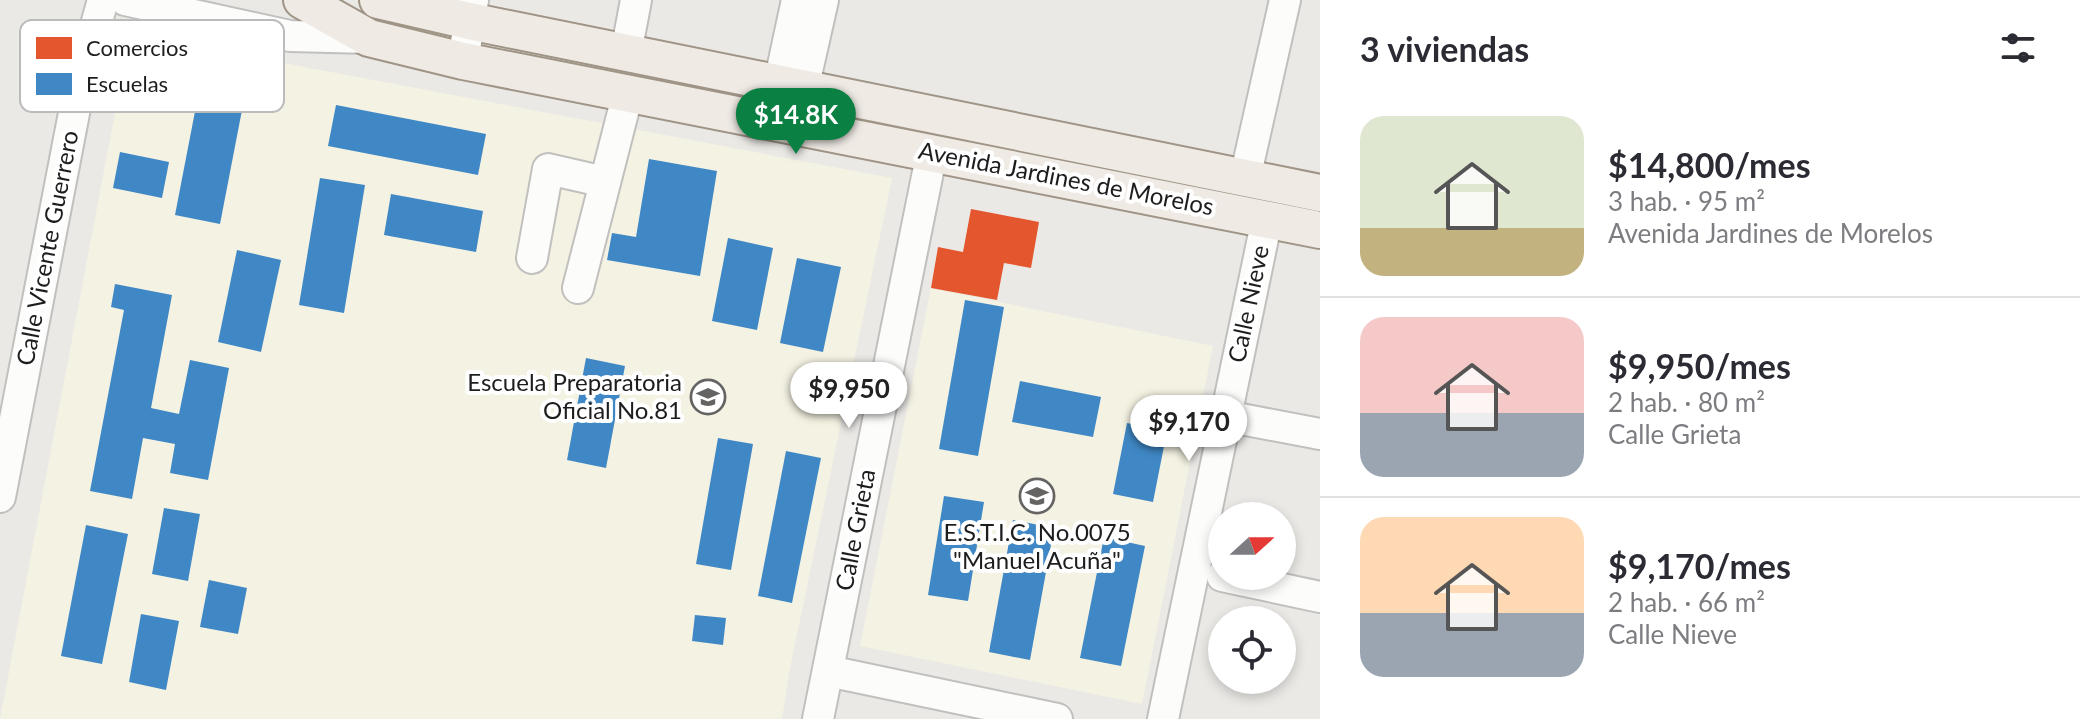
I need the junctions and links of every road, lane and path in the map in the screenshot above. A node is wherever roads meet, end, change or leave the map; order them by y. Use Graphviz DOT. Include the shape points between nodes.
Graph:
graph roads {
  1 [pos="103,0"];
  2 [pos="125,0"];
  3 [pos="302,0"];
  4 [pos="378,0"];
  5 [pos="636,0"];
  6 [pos="797,0"];
  7 [pos="823,0"];
  8 [pos="1285,0"];
  9 [pos="471,10"];
  10 [pos="97,20"];
  11 [pos="217,20"];
  12 [pos="284,35"];
  13 [pos="369,38"];
  14 [pos="626,53"];
  15 [pos="463,61"];
  16 [pos="791,86"];
  17 [pos="628,93"];
  18 [pos="74,112"];
  19 [pos="1094,146"];
  20 [pos="932,152"];
  21 [pos="1245,178"];
  22 [pos="605,182"];
  23 [pos="1089,184"];
  24 [pos="1320,193"];
  25 [pos="1267,219"];
  26 [pos="1320,230"];
  27 [pos="532,258"];
  28 [pos="578,288"];
  29 [pos="1225,416"];
  30 [pos="1320,434"];
  31 [pos="0,497"];
  32 [pos="1218,502"];
  33 [pos="1208,588"];
  34 [pos="1287,590"];
  35 [pos="1320,597"];
  36 [pos="828,671"];
  37 [pos="998,714"];
  38 [pos="818,719"];
  39 [pos="1057,719"];
  40 [pos="1163,719"];
  1 -- 10 [label="street, Calle Vicente Guerrero"];
  2 -- 11 [label="street"];
  3 -- 13 [label="main road, Avenida Jardines de Morelos"];
  4 -- 9 [label="main road, Avenida Jardines de Morelos"];
  5 -- 14 [label="street"];
  6 -- 16 [label="street"];
  7 -- 16 [label="street"];
  8 -- 21 [label="street"];
  9 -- 14 [label="main road, Avenida Jardines de Morelos"];
  9 -- 15 [label="street"];
  12 -- 13 [label="street"];
  13 -- 15 [label="main road, Avenida Jardines de Morelos"];
  14 -- 16 [label="main road, Avenida Jardines de Morelos"];
  15 -- 17 [label="main road, Avenida Jardines de Morelos"];
  16 -- 19 [label="main road, Avenida Jardines de Morelos"];
  17 -- 20 [label="main road, Avenida Jardines de Morelos"];
  17 -- 22 [label="street"];
  18 -- 31 [label="street, Calle Vicente Guerrero"];
  19 -- 21 [label="main road, Avenida Jardines de Morelos"];
  19 -- 23 [label="main road"];
  20 -- 23 [label="main road, Avenida Jardines de Morelos"];
  20 -- 36 [label="street, Calle Grieta"];
  21 -- 24 [label="main road, Avenida Jardines de Morelos"];
  22 -- 27 [label="street" via="548,169"];
  22 -- 28 [label="street"];
  23 -- 25 [label="main road, Avenida Jardines de Morelos"];
  25 -- 26 [label="main road, Avenida Jardines de Morelos"];
  25 -- 29 [label="street, Calle Nieve"];
  29 -- 30 [label="street"];
  29 -- 32 [label="street, Calle Nieve"];
  33 -- 40 [label="street, Calle Nieve"];
  34 -- 35 [label="street"];
  36 -- 37 [label="street"];
  36 -- 38 [label="street, Calle Grieta"];
  37 -- 39 [label="street"];
}
